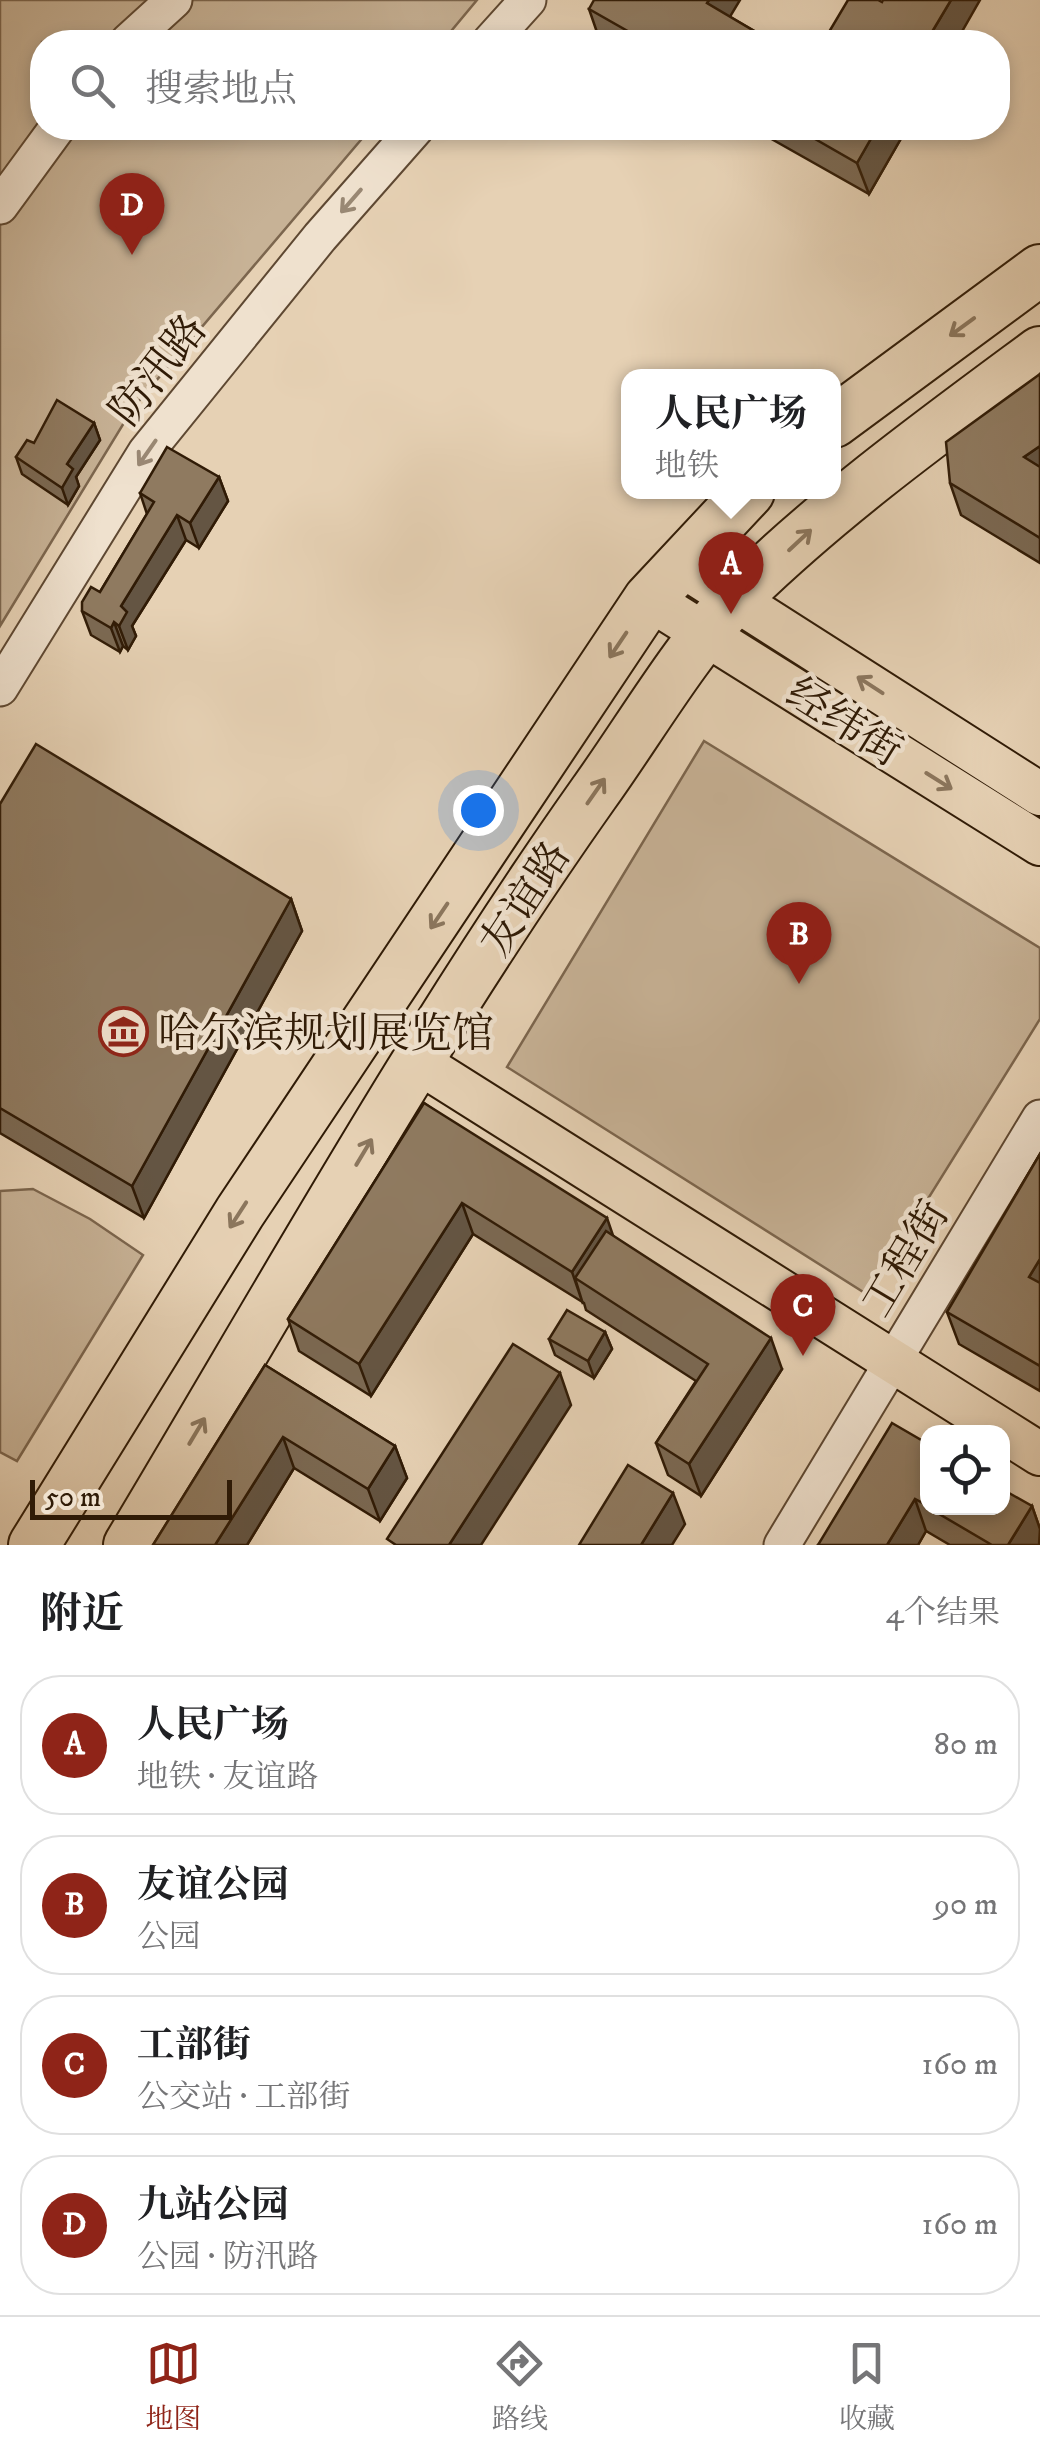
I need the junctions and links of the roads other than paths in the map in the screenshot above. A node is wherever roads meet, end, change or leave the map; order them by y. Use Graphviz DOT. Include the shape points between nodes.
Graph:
graph roads {
  1 [pos="174,0"];
  2 [pos="528,0"];
  3 [pos="141,30"];
  4 [pos="501,30"];
  5 [pos="49,140"];
  6 [pos="405,140"];
  7 [pos="0,206"];
  8 [pos="1040,270"];
  9 [pos="1040,352"];
  10 [pos="841,417"];
  11 [pos="742,499"];
  12 [pos="664,581"];
  13 [pos="721,617"];
  14 [pos="0,688"];
  15 [pos="1040,794"];
  16 [pos="1040,844"];
  17 [pos="418,1062"];
  18 [pos="1040,1118"];
  19 [pos="896,1360"];
  20 [pos="1040,1454"];
  21 [pos="34,1545"];
  22 [pos="129,1545"];
  23 [pos="782,1545"];
  1 -- 3 [label="street"];
  2 -- 4 [label="street"];
  5 -- 7 [label="street"];
  6 -- 14 [label="street, 防汛路, one-way" via="146,452"];
  8 -- 10 [label="highway, one-way"];
  13 -- 9 [label="highway, 友谊路, one-way" via="846,498"];
  11 -- 12 [label="highway, 友谊路"];
  12 -- 13 [label="main road, 经纬街"];
  12 -- 21 [label="highway, 友谊路, one-way" via="240,1212"];
  15 -- 13 [label="main road, 经纬街, one-way"];
  13 -- 16 [label="main road, 经纬街, one-way"];
  17 -- 13 [label="highway, 友谊路, one-way" via="547,860"];
  17 -- 19 [label="main road"];
  22 -- 17 [label="highway, 友谊路, one-way"];
  18 -- 19 [label="street, 工程街"];
  19 -- 20 [label="main road"];
  19 -- 23 [label="street, 工程街"];
}
